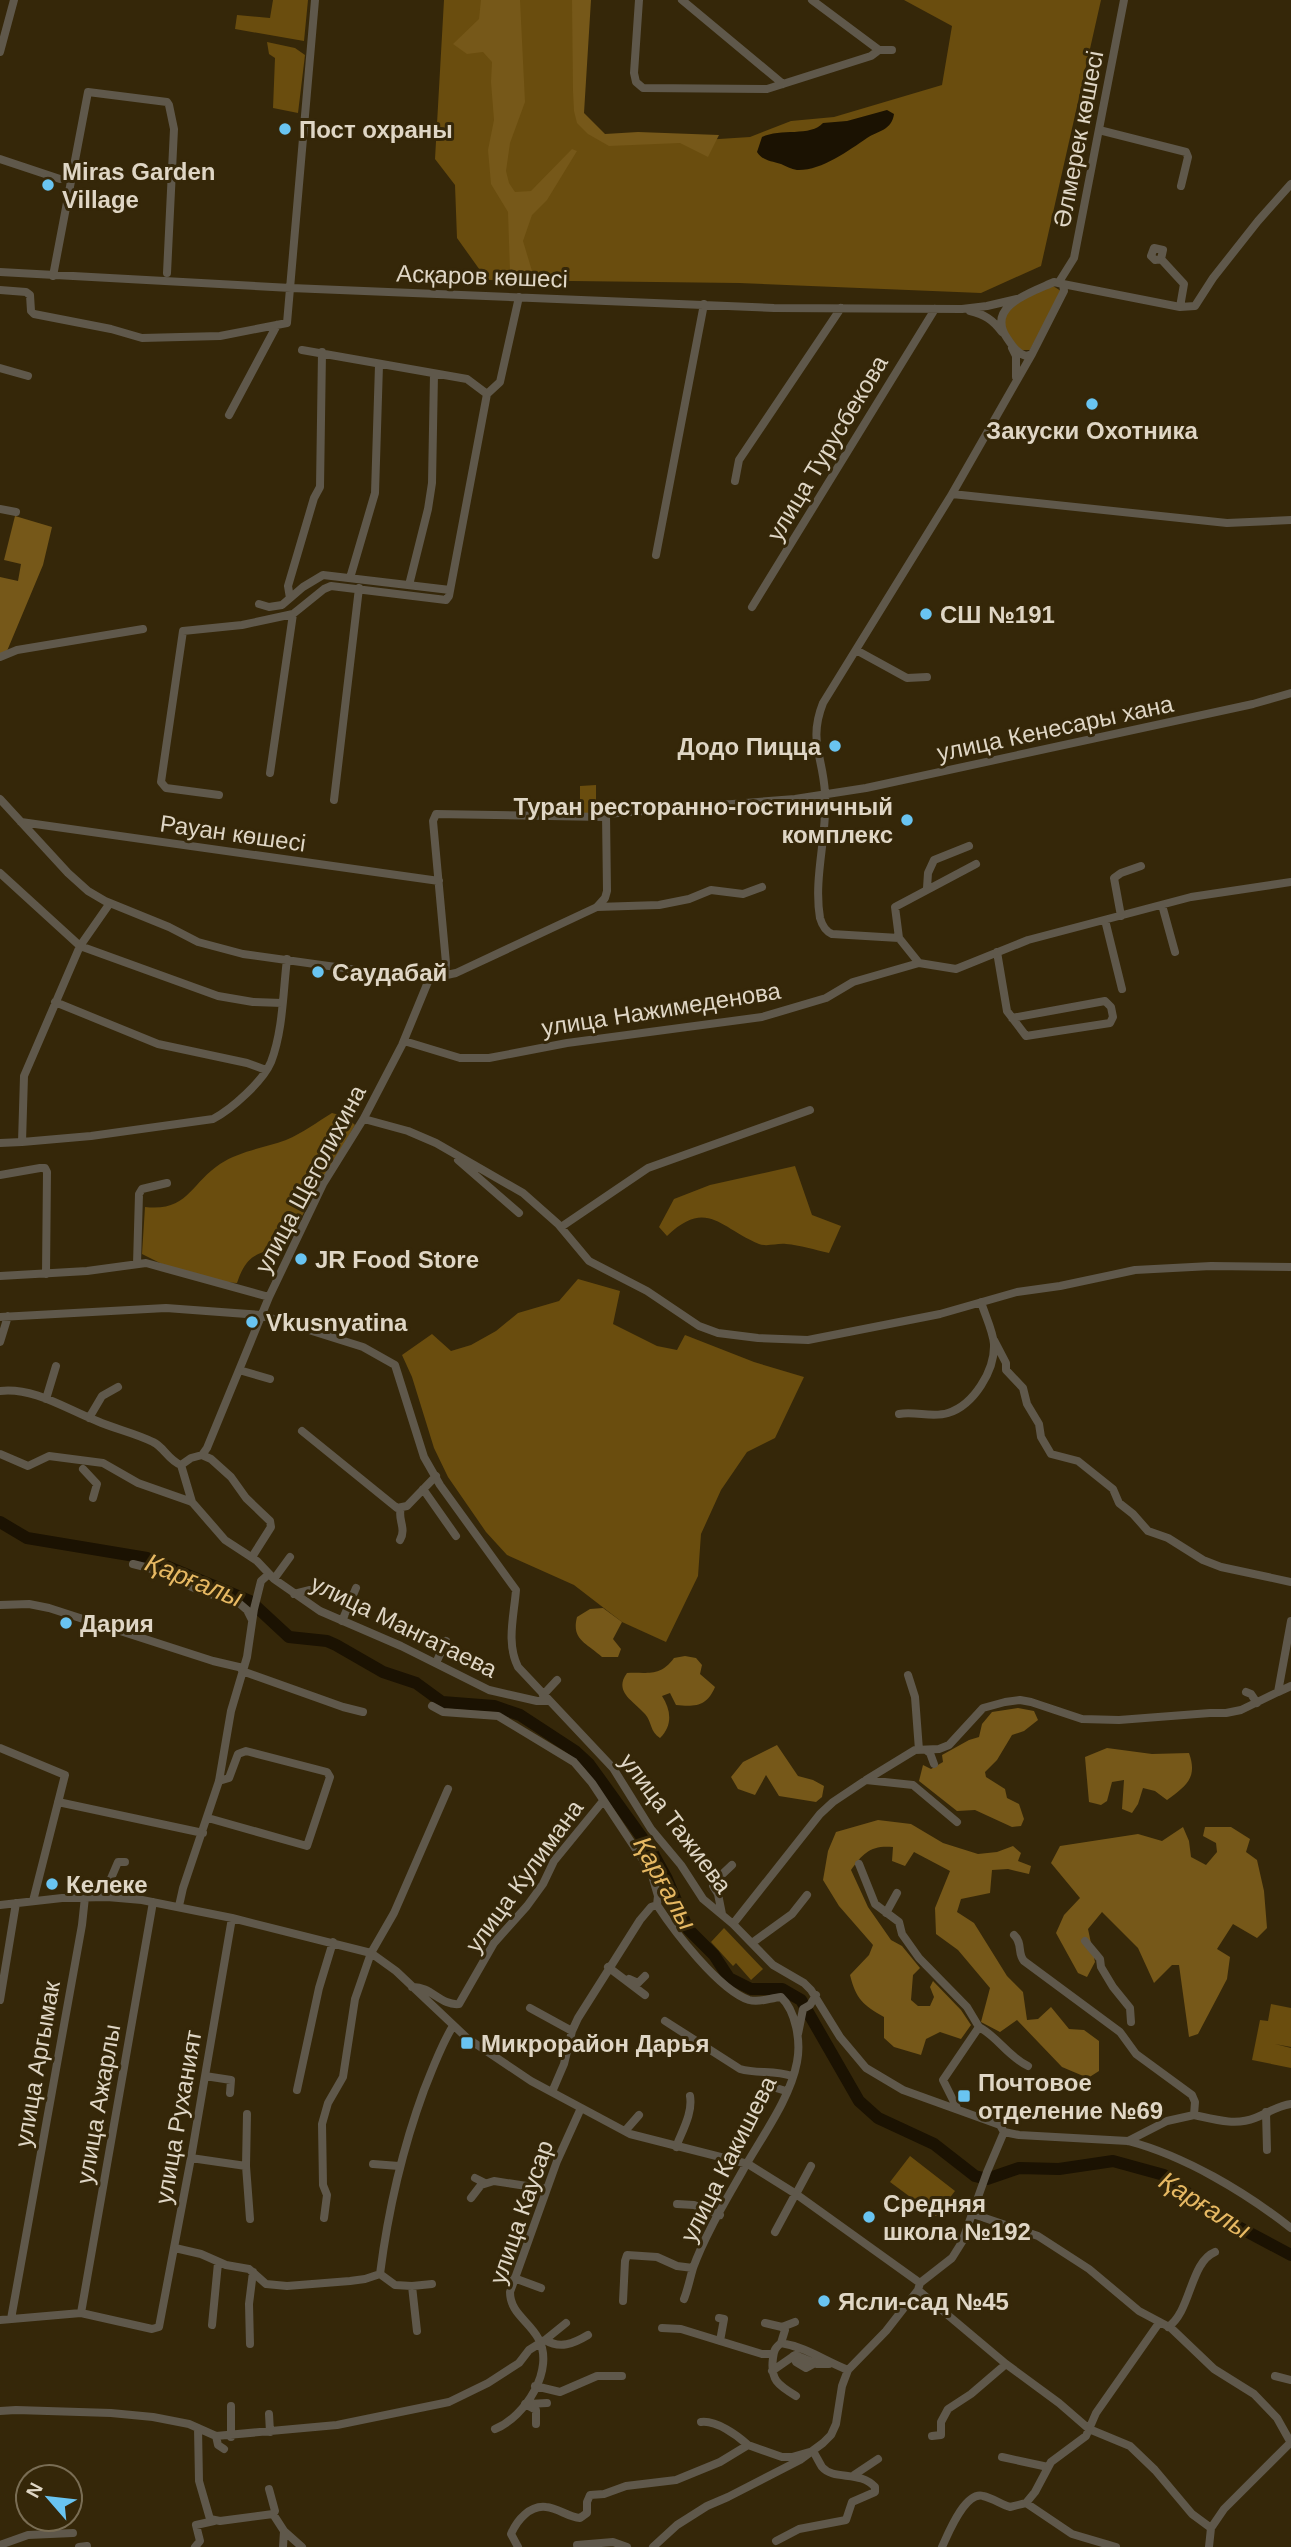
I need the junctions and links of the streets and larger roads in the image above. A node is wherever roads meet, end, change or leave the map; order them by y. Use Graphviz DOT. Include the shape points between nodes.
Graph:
graph roads {
  1 [pos="14,0"];
  2 [pos="315,0"];
  3 [pos="639,0"];
  4 [pos="682,0"];
  5 [pos="812,0"];
  6 [pos="1124,0"];
  7 [pos="879,50"];
  8 [pos="892,50"];
  9 [pos="0,52"];
  10 [pos="783,84"];
  11 [pos="1099,130"];
  12 [pos="0,159"];
  13 [pos="60,179"];
  14 [pos="1291,184"];
  15 [pos="1181,186"];
  16 [pos="1161,259"];
  17 [pos="0,272"];
  18 [pos="167,273"];
  19 [pos="53,276"];
  20 [pos="1061,283"];
  21 [pos="291,288"];
  22 [pos="0,290"];
  23 [pos="519,297"];
  24 [pos="1017,299"];
  25 [pos="704,304"];
  26 [pos="1180,307"];
  27 [pos="841,308"];
  28 [pos="935,309"];
  29 [pos="962,309"];
  30 [pos="277,325"];
  31 [pos="1011,344"];
  32 [pos="302,350"];
  33 [pos="322,352"];
  34 [pos="1032,354"];
  35 [pos="379,365"];
  36 [pos="0,368"];
  37 [pos="434,374"];
  38 [pos="28,376"];
  39 [pos="1015,383"];
  40 [pos="487,394"];
  41 [pos="229,415"];
  42 [pos="735,481"];
  43 [pos="952,494"];
  44 [pos="0,509"];
  45 [pos="16,512"];
  46 [pos="1291,520"];
  47 [pos="656,555"];
  48 [pos="350,578"];
  49 [pos="410,585"];
  50 [pos="359,588"];
  51 [pos="450,590"];
  52 [pos="290,598"];
  53 [pos="259,604"];
  54 [pos="752,607"];
  55 [pos="293,614"];
  56 [pos="143,629"];
  57 [pos="856,650"];
  58 [pos="0,657"];
  59 [pos="927,677"];
  60 [pos="1291,693"];
  61 [pos="270,773"];
  62 [pos="825,793"];
  63 [pos="219,795"];
  64 [pos="0,799"];
  65 [pos="334,800"];
  66 [pos="604,817"];
  67 [pos="21,822"];
  68 [pos="970,846"];
  69 [pos="976,864"];
  70 [pos="1141,866"];
  71 [pos="0,873"];
  72 [pos="439,881"];
  73 [pos="1291,882"];
  74 [pos="762,887"];
  75 [pos="927,888"];
  76 [pos="110,903"];
  77 [pos="1162,905"];
  78 [pos="597,908"];
  79 [pos="1121,916"];
  80 [pos="1105,920"];
  81 [pos="899,938"];
  82 [pos="80,946"];
  83 [pos="997,952"];
  84 [pos="1175,953"];
  85 [pos="287,959"];
  86 [pos="919,963"];
  87 [pos="445,975"];
  88 [pos="430,977"];
  89 [pos="1122,989"];
  90 [pos="55,1002"];
  91 [pos="282,1003"];
  92 [pos="1012,1018"];
  93 [pos="404,1041"];
  94 [pos="266,1070"];
  95 [pos="810,1110"];
  96 [pos="364,1119"];
  97 [pos="22,1142"];
  98 [pos="0,1143"];
  99 [pos="445,1148"];
  100 [pos="0,1175"];
  101 [pos="167,1183"];
  102 [pos="519,1213"];
  103 [pos="561,1227"];
  104 [pos="137,1264"];
  105 [pos="1291,1267"];
  106 [pos="46,1274"];
  107 [pos="0,1276"];
  108 [pos="269,1297"];
  109 [pos="981,1302"];
  110 [pos="261,1315"];
  111 [pos="4,1316"];
  112 [pos="994,1340"];
  113 [pos="0,1342"];
  114 [pos="55,1366"];
  115 [pos="239,1370"];
  116 [pos="270,1379"];
  117 [pos="118,1387"];
  118 [pos="0,1391"];
  119 [pos="46,1399"];
  120 [pos="899,1414"];
  121 [pos="89,1418"];
  122 [pos="302,1431"];
  123 [pos="0,1454"];
  124 [pos="202,1455"];
  125 [pos="181,1465"];
  126 [pos="83,1468"];
  127 [pos="436,1476"];
  128 [pos="423,1489"];
  129 [pos="93,1498"];
  130 [pos="192,1502"];
  131 [pos="401,1508"];
  132 [pos="456,1536"];
  133 [pos="400,1540"];
  134 [pos="252,1557"];
  135 [pos="290,1557"];
  136 [pos="133,1564"];
  137 [pos="271,1577"];
  138 [pos="1291,1582"];
  139 [pos="356,1588"];
  140 [pos="310,1590"];
  141 [pos="294,1594"];
  142 [pos="0,1605"];
  143 [pos="342,1621"];
  144 [pos="1291,1621"];
  145 [pos="254,1623"];
  146 [pos="446,1641"];
  147 [pos="436,1662"];
  148 [pos="243,1669"];
  149 [pos="908,1675"];
  150 [pos="557,1681"];
  151 [pos="1291,1686"];
  152 [pos="1245,1692"];
  153 [pos="1278,1692"];
  154 [pos="546,1698"];
  155 [pos="1257,1703"];
  156 [pos="432,1706"];
  157 [pos="363,1712"];
  158 [pos="0,1748"];
  159 [pos="922,1750"];
  160 [pos="934,1764"];
  161 [pos="866,1780"];
  162 [pos="219,1782"];
  163 [pos="448,1789"];
  164 [pos="603,1801"];
  165 [pos="58,1802"];
  166 [pos="208,1818"];
  167 [pos="957,1822"];
  168 [pos="203,1833"];
  169 [pos="125,1862"];
  170 [pos="859,1864"];
  171 [pos="732,1865"];
  172 [pos="897,1893"];
  173 [pos="807,1895"];
  174 [pos="85,1897"];
  175 [pos="103,1897"];
  176 [pos="33,1901"];
  177 [pos="153,1902"];
  178 [pos="16,1903"];
  179 [pos="0,1905"];
  180 [pos="657,1905"];
  181 [pos="179,1906"];
  182 [pos="886,1913"];
  183 [pos="722,1914"];
  184 [pos="232,1918"];
  185 [pos="733,1924"];
  186 [pos="1014,1935"];
  187 [pos="1085,1941"];
  188 [pos="333,1942"];
  189 [pos="752,1943"];
  190 [pos="371,1954"];
  191 [pos="608,1967"];
  192 [pos="617,1973"];
  193 [pos="645,1976"];
  194 [pos="412,1987"];
  195 [pos="645,1995"];
  196 [pos="816,1995"];
  197 [pos="0,2000"];
  198 [pos="530,2008"];
  199 [pos="664,2021"];
  200 [pos="453,2026"];
  201 [pos="979,2027"];
  202 [pos="572,2031"];
  203 [pos="797,2036"];
  204 [pos="1124,2036"];
  205 [pos="1028,2066"];
  206 [pos="205,2076"];
  207 [pos="792,2076"];
  208 [pos="766,2085"];
  209 [pos="297,2090"];
  210 [pos="786,2091"];
  211 [pos="552,2092"];
  212 [pos="230,2093"];
  213 [pos="690,2096"];
  214 [pos="1291,2104"];
  215 [pos="581,2108"];
  216 [pos="957,2108"];
  217 [pos="1204,2108"];
  218 [pos="1266,2112"];
  219 [pos="247,2114"];
  220 [pos="639,2115"];
  221 [pos="1194,2115"];
  222 [pos="625,2131"];
  223 [pos="1004,2133"];
  224 [pos="1128,2141"];
  225 [pos="676,2147"];
  226 [pos="1268,2150"];
  227 [pos="191,2158"];
  228 [pos="373,2164"];
  229 [pos="748,2164"];
  230 [pos="246,2166"];
  231 [pos="399,2166"];
  232 [pos="811,2166"];
  233 [pos="475,2178"];
  234 [pos="485,2183"];
  235 [pos="546,2189"];
  236 [pos="796,2193"];
  237 [pos="471,2198"];
  238 [pos="677,2204"];
  239 [pos="720,2214"];
  240 [pos="973,2214"];
  241 [pos="324,2218"];
  242 [pos="250,2219"];
  243 [pos="1291,2227"];
  244 [pos="775,2232"];
  245 [pos="175,2248"];
  246 [pos="1216,2252"];
  247 [pos="218,2263"];
  248 [pos="693,2268"];
  249 [pos="253,2272"];
  250 [pos="380,2274"];
  251 [pos="514,2278"];
  252 [pos="432,2284"];
  253 [pos="412,2286"];
  254 [pos="919,2287"];
  255 [pos="541,2288"];
  256 [pos="684,2299"];
  257 [pos="623,2301"];
  258 [pos="81,2313"];
  259 [pos="719,2318"];
  260 [pos="11,2319"];
  261 [pos="0,2320"];
  262 [pos="795,2322"];
  263 [pos="566,2323"];
  264 [pos="765,2323"];
  265 [pos="212,2325"];
  266 [pos="1164,2325"];
  267 [pos="782,2327"];
  268 [pos="662,2328"];
  269 [pos="417,2331"];
  270 [pos="588,2335"];
  271 [pos="542,2341"];
  272 [pos="720,2341"];
  273 [pos="781,2343"];
  274 [pos="250,2344"];
  275 [pos="774,2354"];
  276 [pos="832,2364"];
  277 [pos="1006,2364"];
  278 [pos="848,2370"];
  279 [pos="772,2371"];
  280 [pos="622,2376"];
  281 [pos="1275,2376"];
  282 [pos="1291,2380"];
  283 [pos="535,2386"];
  284 [pos="796,2396"];
  285 [pos="547,2403"];
  286 [pos="525,2404"];
  287 [pos="232,2406"];
  288 [pos="0,2412"];
  289 [pos="269,2414"];
  290 [pos="701,2422"];
  291 [pos="536,2424"];
  292 [pos="198,2428"];
  293 [pos="495,2429"];
  294 [pos="1088,2429"];
  295 [pos="270,2432"];
  296 [pos="216,2436"];
  297 [pos="932,2436"];
  298 [pos="231,2437"];
  299 [pos="1291,2443"];
  300 [pos="748,2445"];
  301 [pos="224,2449"];
  302 [pos="813,2451"];
  303 [pos="1002,2457"];
  304 [pos="878,2459"];
  305 [pos="1048,2467"];
  306 [pos="854,2475"];
  307 [pos="269,2489"];
  308 [pos="1026,2502"];
  309 [pos="273,2514"];
  310 [pos="214,2521"];
  311 [pos="1211,2528"];
  312 [pos="284,2531"];
  313 [pos="73,2533"];
  314 [pos="776,2541"];
  315 [pos="0,2545"];
  316 [pos="577,2545"];
  317 [pos="197,2546"];
  318 [pos="283,2547"];
  319 [pos="302,2547"];
  320 [pos="518,2547"];
  321 [pos="627,2547"];
  322 [pos="653,2547"];
  323 [pos="942,2547"];
  324 [pos="1116,2547"];
  325 [pos="1209,2547"];
  1 -- 9 [label="street"];
  2 -- 21 [label="street"];
  3 -- 10 [label="street" via="634,73 643,88 767,89"];
  4 -- 10 [label="street"];
  5 -- 7 [label="street"];
  6 -- 11 [label="street, Әлмерек көшесі"];
  7 -- 8 [label="street"];
  7 -- 10 [label="street"];
  11 -- 15 [label="street" via="1186,152"];
  11 -- 20 [label="street, Әлмерек көшесі" via="1074,258"];
  12 -- 13 [label="street"];
  14 -- 26 [label="street" via="1196,305"];
  16 -- 26 [label="street" via="1184,284"];
  17 -- 19 [label="street, Асқаров көшесі"];
  18 -- 19 [label="street" via="174,129 169,105 88,92"];
  19 -- 21 [label="street, Асқаров көшесі"];
  20 -- 24 [label="street"];
  20 -- 26 [label="street"];
  20 -- 34 [label="street, Әлмерек көшесі" via="1064,291"];
  21 -- 23 [label="street, Асқаров көшесі"];
  21 -- 30 [label="street" via="287,323"];
  22 -- 30 [label="street" via="26,292 34,314 142,338 220,336"];
  23 -- 25 [label="street, Асқаров көшесі"];
  23 -- 40 [label="street" via="500,382"];
  24 -- 29 [label="street"];
  24 -- 31 [label="street" via="1001,320 1002,332"];
  25 -- 27 [label="street, Асқаров көшесі"];
  25 -- 47 [label="street"];
  27 -- 28 [label="street, Асқаров көшесі"];
  27 -- 42 [label="street" via="739,460"];
  28 -- 29 [label="street, Асқаров көшесі"];
  28 -- 54 [label="street, улица Турусбекова"];
  29 -- 31 [label="street" via="994,321"];
  30 -- 41 [label="street"];
  31 -- 34 [label="street" via="1018,354"];
  31 -- 39 [label="street" via="1017,365"];
  32 -- 33 [label="street"];
  33 -- 35 [label="street"];
  33 -- 52 [label="street" via="320,487 288,586"];
  34 -- 39 [label="street, Әлмерек көшесі"];
  35 -- 37 [label="street"];
  35 -- 48 [label="street" via="375,493"];
  36 -- 38 [label="street"];
  37 -- 40 [label="street" via="467,379"];
  37 -- 49 [label="street" via="432,483"];
  39 -- 43 [label="street"];
  40 -- 51 [label="street"];
  43 -- 46 [label="street" via="1227,523"];
  43 -- 57 [label="street"];
  44 -- 45 [label="street"];
  48 -- 49 [label="street"];
  48 -- 52 [label="street" via="323,575"];
  49 -- 51 [label="street"];
  50 -- 51 [label="street" via="443,600"];
  50 -- 55 [label="street" via="328,587"];
  50 -- 65 [label="street"];
  52 -- 53 [label="street" via="277,606"];
  55 -- 61 [label="street"];
  55 -- 63 [label="street" via="182,632 161,782 166,788"];
  56 -- 58 [label="street" via="17,650"];
  57 -- 59 [label="street" via="906,678"];
  57 -- 62 [label="street" via="816,721"];
  60 -- 62 [label="street, улица Кенесары хана" via="879,785"];
  62 -- 66 [label="street"];
  62 -- 81 [label="street" via="819,879 822,924 832,934"];
  64 -- 67 [label="street"];
  66 -- 72 [label="street" via="436,814"];
  66 -- 78 [label="street" via="607,891"];
  67 -- 72 [label="street, Рауан көшесі"];
  67 -- 76 [label="street" via="78,882"];
  68 -- 75 [label="street" via="934,860"];
  69 -- 75 [label="street"];
  70 -- 79 [label="street" via="1114,878"];
  71 -- 82 [label="street"];
  72 -- 87 [label="street"];
  73 -- 77 [label="street" via="1214,892"];
  74 -- 78 [label="street" via="743,894 711,890 659,905"];
  75 -- 81 [label="street" via="894,908"];
  76 -- 82 [label="street"];
  76 -- 85 [label="street" via="221,949"];
  77 -- 79 [label="street"];
  77 -- 84 [label="street"];
  78 -- 87 [label="street"];
  79 -- 80 [label="street"];
  80 -- 83 [label="street"];
  80 -- 89 [label="street"];
  81 -- 86 [label="street"];
  82 -- 90 [label="street"];
  82 -- 91 [label="street" via="218,996"];
  83 -- 86 [label="street" via="956,969"];
  83 -- 92 [label="street"];
  85 -- 88 [label="street"];
  85 -- 91 [label="street"];
  86 -- 93 [label="street, улица Нажимеденова" via="762,1017 489,1058 460,1058"];
  87 -- 88 [label="street"];
  88 -- 93 [label="street, улица Щеголихина"];
  90 -- 94 [label="street" via="158,1044"];
  90 -- 97 [label="street" via="24,1076"];
  91 -- 94 [label="street" via="274,1053"];
  92 -- 92 [label="street" via="1030,1037 1110,1023 1113,1017 1105,1001"];
  93 -- 96 [label="street, улица Щеголихина"];
  94 -- 97 [label="street" via="238,1101 213,1119"];
  95 -- 103 [label="street" via="648,1168"];
  96 -- 99 [label="street" via="408,1131"];
  96 -- 108 [label="street, улица Щеголихина" via="323,1184"];
  97 -- 98 [label="street"];
  99 -- 102 [label="street"];
  99 -- 103 [label="street" via="523,1193"];
  100 -- 106 [label="street" via="40,1168 47,1172"];
  101 -- 104 [label="street" via="142,1189 139,1194"];
  103 -- 109 [label="street" via="589,1261 718,1333 808,1340"];
  104 -- 106 [label="street"];
  104 -- 108 [label="street"];
  105 -- 109 [label="street" via="1135,1270"];
  106 -- 107 [label="street"];
  108 -- 110 [label="street, улица Щеголихина"];
  109 -- 112 [label="street"];
  110 -- 111 [label="street, улица Тажиева" via="166,1308"];
  110 -- 115 [label="street, улица Щеголихина"];
  110 -- 127 [label="street, улица Тажиева" via="363,1347 395,1365 424,1457"];
  111 -- 113 [label="street"];
  112 -- 120 [label="street" via="989,1369 962,1407 946,1414"];
  112 -- 138 [label="street" via="1006,1370 1023,1388 1051,1454 1078,1461 1113,1489 1119,1503 1148,1531 1221,1567"];
  114 -- 119 [label="street"];
  115 -- 116 [label="street"];
  115 -- 124 [label="street, улица Щеголихина"];
  117 -- 121 [label="street" via="102,1396"];
  118 -- 119 [label="street"];
  119 -- 121 [label="street"];
  121 -- 125 [label="street" via="156,1443"];
  122 -- 131 [label="street"];
  123 -- 126 [label="street, улица Мангатаева" via="27,1466 49,1456"];
  124 -- 125 [label="street"];
  124 -- 134 [label="street" via="231,1477 270,1521 271,1527"];
  125 -- 130 [label="street"];
  126 -- 129 [label="street" via="97,1484"];
  126 -- 130 [label="street, улица Мангатаева" via="103,1463 148,1487"];
  127 -- 128 [label="street"];
  127 -- 154 [label="street, улица Тажиева" via="516,1590 512,1655"];
  128 -- 131 [label="street"];
  128 -- 132 [label="street"];
  130 -- 134 [label="street, улица Мангатаева" via="225,1539"];
  131 -- 133 [label="street" via="404,1531"];
  134 -- 137 [label="street, улица Мангатаева"];
  135 -- 137 [label="street"];
  136 -- 145 [label="street" via="240,1604"];
  137 -- 141 [label="street, улица Мангатаева"];
  137 -- 145 [label="street" via="261,1581"];
  139 -- 143 [label="street"];
  140 -- 141 [label="street"];
  141 -- 143 [label="street, улица Мангатаева"];
  142 -- 148 [label="street" via="49,1608"];
  143 -- 147 [label="street, улица Мангатаева"];
  144 -- 153 [label="street"];
  145 -- 148 [label="street"];
  146 -- 147 [label="street"];
  147 -- 154 [label="street, улица Мангатаева" via="489,1690 537,1701"];
  148 -- 157 [label="street"];
  148 -- 162 [label="street"];
  149 -- 159 [label="street"];
  150 -- 154 [label="street"];
  151 -- 153 [label="street"];
  152 -- 155 [label="street"];
  153 -- 155 [label="street"];
  154 -- 183 [label="street, улица Тажиева" via="612,1768 703,1899"];
  155 -- 159 [label="street" via="1226,1713 1096,1720 1020,1700 983,1708 949,1745"];
  156 -- 164 [label="street" via="443,1712 498,1716 574,1762"];
  158 -- 165 [label="street" via="65,1774"];
  159 -- 160 [label="street" via="930,1753"];
  159 -- 161 [label="street"];
  161 -- 167 [label="street" via="913,1785"];
  161 -- 185 [label="street" via="820,1814"];
  162 -- 166 [label="street"];
  162 -- 166 [label="street" via="229,1778 238,1754 246,1751 327,1772 330,1777 307,1846"];
  163 -- 190 [label="street" via="394,1913"];
  164 -- 180 [label="street, улица Кулимана" via="651,1872 659,1896"];
  164 -- 194 [label="street, улица Кулимана" via="554,1861 533,1899 494,1943 459,2004 447,2003 421,1986"];
  165 -- 168 [label="street"];
  165 -- 176 [label="street"];
  166 -- 168 [label="street"];
  168 -- 181 [label="street"];
  169 -- 175 [label="street" via="118,1862"];
  170 -- 182 [label="street" via="872,1898"];
  171 -- 183 [label="street" via="714,1882"];
  172 -- 182 [label="street"];
  173 -- 189 [label="street" via="792,1914"];
  174 -- 175 [label="street"];
  174 -- 176 [label="street"];
  174 -- 260 [label="street, улица Аргымак"];
  175 -- 177 [label="street"];
  176 -- 178 [label="street"];
  177 -- 181 [label="street"];
  177 -- 258 [label="street, улица Ажарлы"];
  178 -- 179 [label="street"];
  178 -- 197 [label="street"];
  180 -- 191 [label="street" via="640,1920"];
  180 -- 203 [label="street, улица Какишева" via="670,1926 731,1991 750,2000 781,1997 791,2008"];
  181 -- 184 [label="street"];
  182 -- 201 [label="street" via="899,1922 919,1958 967,2007"];
  183 -- 185 [label="street, улица Тажиева"];
  184 -- 188 [label="street"];
  184 -- 206 [label="street, улица Руханият"];
  185 -- 189 [label="street, улица Тажиева"];
  186 -- 204 [label="street" via="1024,1961"];
  187 -- 204 [label="street" via="1130,2008 1133,2018"];
  188 -- 190 [label="street"];
  188 -- 209 [label="street"];
  189 -- 196 [label="street, улица Тажиева" via="772,1965"];
  190 -- 194 [label="street"];
  190 -- 241 [label="street" via="355,1999 343,2077 324,2112"];
  191 -- 192 [label="street"];
  191 -- 202 [label="street"];
  192 -- 193 [label="street" via="638,1983"];
  192 -- 195 [label="street"];
  194 -- 200 [label="street"];
  196 -- 203 [label="street" via="806,2007"];
  196 -- 216 [label="street, улица Тажиева" via="840,2037 866,2068 904,2090"];
  198 -- 202 [label="street"];
  199 -- 207 [label="street" via="740,2069"];
  200 -- 211 [label="street"];
  200 -- 231 [label="street" via="428,2080"];
  201 -- 205 [label="street"];
  201 -- 216 [label="street" via="943,2080"];
  202 -- 211 [label="street"];
  203 -- 207 [label="street, улица Какишева"];
  204 -- 221 [label="street" via="1136,2054 1192,2095"];
  206 -- 212 [label="street" via="231,2080"];
  206 -- 227 [label="street, улица Руханият"];
  207 -- 210 [label="street, улица Какишева"];
  208 -- 210 [label="street"];
  210 -- 229 [label="street, улица Какишева"];
  211 -- 215 [label="street"];
  213 -- 225 [label="street"];
  214 -- 218 [label="street"];
  215 -- 222 [label="street"];
  215 -- 235 [label="street, улица Каусар"];
  216 -- 223 [label="street, улица Тажиева" via="1000,2125"];
  217 -- 221 [label="street"];
  218 -- 221 [label="street" via="1242,2121"];
  218 -- 226 [label="street"];
  219 -- 230 [label="street"];
  220 -- 222 [label="street"];
  221 -- 224 [label="street" via="1167,2121"];
  222 -- 225 [label="street"];
  223 -- 224 [label="street"];
  223 -- 240 [label="street"];
  224 -- 243 [label="street" via="1200,2171 1264,2206"];
  225 -- 229 [label="street"];
  227 -- 230 [label="street"];
  227 -- 245 [label="street, улица Руханият"];
  228 -- 231 [label="street"];
  229 -- 236 [label="street"];
  229 -- 239 [label="street, улица Какишева"];
  230 -- 242 [label="street"];
  231 -- 250 [label="street"];
  232 -- 236 [label="street"];
  233 -- 234 [label="street"];
  234 -- 235 [label="street"];
  234 -- 237 [label="street"];
  235 -- 251 [label="street, улица Каусар"];
  236 -- 244 [label="street"];
  236 -- 254 [label="street"];
  238 -- 239 [label="street"];
  239 -- 248 [label="street, улица Какишева"];
  240 -- 254 [label="street" via="952,2258"];
  240 -- 266 [label="street" via="1048,2242"];
  245 -- 247 [label="street"];
  245 -- 258 [label="street, улица Руханият" via="157,2329"];
  246 -- 266 [label="street" via="1204,2263 1172,2325"];
  247 -- 249 [label="street"];
  247 -- 265 [label="street"];
  248 -- 256 [label="street, улица Какишева"];
  248 -- 257 [label="street" via="657,2257 627,2255"];
  249 -- 250 [label="street" via="266,2284 287,2286 365,2280"];
  249 -- 274 [label="street"];
  250 -- 253 [label="street" via="395,2285"];
  251 -- 255 [label="street"];
  251 -- 271 [label="street, улица Каусар" via="511,2303"];
  252 -- 253 [label="street"];
  253 -- 269 [label="street"];
  254 -- 277 [label="street"];
  254 -- 278 [label="street" via="886,2331"];
  258 -- 260 [label="street"];
  259 -- 272 [label="street" via="724,2319"];
  260 -- 261 [label="street"];
  262 -- 267 [label="street"];
  263 -- 271 [label="street"];
  264 -- 267 [label="street"];
  266 -- 294 [label="street"];
  266 -- 299 [label="street" via="1214,2369 1269,2408"];
  267 -- 273 [label="street"];
  268 -- 272 [label="street"];
  270 -- 271 [label="street" via="562,2345"];
  271 -- 283 [label="street" via="543,2368"];
  271 -- 295 [label="street" via="519,2363 449,2402 337,2426"];
  272 -- 275 [label="street"];
  273 -- 275 [label="street"];
  273 -- 276 [label="street" via="803,2348"];
  275 -- 279 [label="street"];
  276 -- 278 [label="street"];
  276 -- 279 [label="street" via="793,2356"];
  277 -- 294 [label="street"];
  277 -- 297 [label="street" via="948,2409 941,2435"];
  278 -- 302 [label="street" via="834,2434"];
  279 -- 284 [label="street" via="774,2379"];
  280 -- 283 [label="street" via="597,2376 560,2392"];
  281 -- 282 [label="street"];
  283 -- 286 [label="street"];
  285 -- 286 [label="street"];
  286 -- 291 [label="street" via="536,2410"];
  286 -- 293 [label="street"];
  287 -- 298 [label="street"];
  288 -- 292 [label="street" via="130,2414"];
  289 -- 295 [label="street"];
  290 -- 300 [label="street" via="709,2422"];
  292 -- 296 [label="street"];
  292 -- 310 [label="street" via="201,2488"];
  294 -- 305 [label="street" via="1086,2436"];
  294 -- 311 [label="street" via="1130,2446 1192,2514"];
  295 -- 298 [label="street"];
  296 -- 298 [label="street"];
  296 -- 301 [label="street"];
  299 -- 311 [label="street" via="1231,2501"];
  300 -- 302 [label="street" via="782,2457"];
  300 -- 320 [label="street" via="676,2480 590,2495 587,2513 580,2518 549,2507 535,2509 520,2517 511,2534"];
  302 -- 306 [label="street" via="823,2469"];
  302 -- 322 [label="street" via="707,2506"];
  303 -- 305 [label="street"];
  304 -- 306 [label="street"];
  305 -- 308 [label="street"];
  306 -- 314 [label="street" via="876,2489 852,2502 846,2520 799,2529"];
  307 -- 309 [label="street"];
  308 -- 323 [label="street" via="1010,2507 978,2496 956,2518"];
  308 -- 324 [label="street" via="1072,2534"];
  309 -- 310 [label="street"];
  309 -- 312 [label="street"];
  310 -- 317 [label="street" via="196,2525"];
  311 -- 325 [label="street"];
  312 -- 318 [label="street"];
  312 -- 319 [label="street"];
  313 -- 315 [label="street" via="28,2535"];
  316 -- 321 [label="street" via="613,2542"];
}
